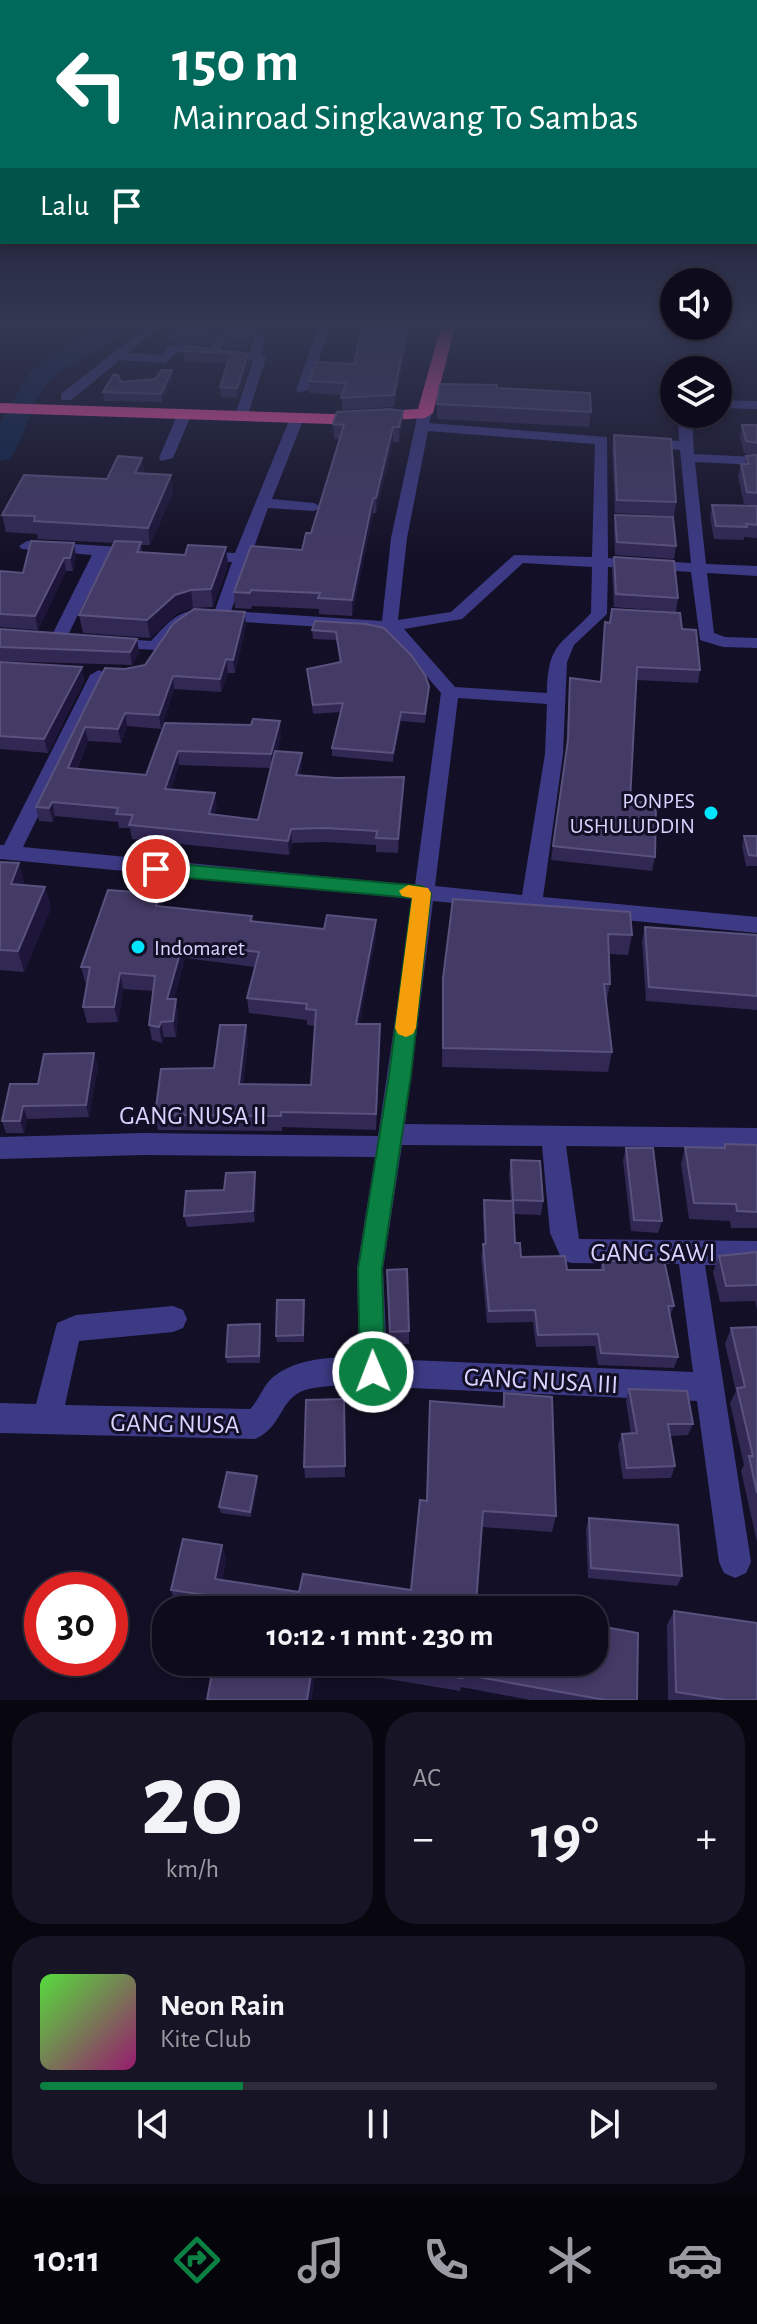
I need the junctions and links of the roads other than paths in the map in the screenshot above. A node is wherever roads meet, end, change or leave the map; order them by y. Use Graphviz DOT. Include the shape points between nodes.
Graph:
graph roads {
  1 [pos="246,402"];
  2 [pos="429,402"];
  3 [pos="732,404"];
  4 [pos="757,405"];
  5 [pos="0,408"];
  6 [pos="185,413"];
  7 [pos="242,415"];
  8 [pos="297,418"];
  9 [pos="424,420"];
  10 [pos="686,428"];
  11 [pos="616,441"];
  12 [pos="687,452"];
  13 [pos="166,458"];
  14 [pos="757,461"];
  15 [pos="264,503"];
  16 [pos="314,507"];
  17 [pos="27,546"];
  18 [pos="102,551"];
  19 [pos="149,553"];
  20 [pos="180,555"];
  21 [pos="241,558"];
  22 [pos="601,563"];
  23 [pos="699,569"];
  24 [pos="757,571"];
  25 [pos="222,615"];
  26 [pos="391,626"];
  27 [pos="757,643"];
  28 [pos="155,646"];
  29 [pos="143,668"];
  30 [pos="101,675"];
  31 [pos="450,692"];
  32 [pos="557,699"];
  33 [pos="5,853"];
  34 [pos="422,893"];
  35 [pos="532,903"];
  36 [pos="757,925"];
  37 [pos="553,1136"];
  38 [pos="757,1138"];
  39 [pos="389,1140"];
  40 [pos="0,1148"];
  41 [pos="690,1251"];
  42 [pos="757,1253"];
  43 [pos="173,1319"];
  44 [pos="373,1372"];
  45 [pos="710,1387"];
  46 [pos="0,1418"];
  47 [pos="47,1420"];
  48 [pos="735,1562"];
  1 -- 7 [label="street"];
  2 -- 9 [label="highway"];
  3 -- 4 [label="street"];
  5 -- 6 [label="highway"];
  6 -- 7 [label="highway"];
  6 -- 13 [label="street"];
  7 -- 8 [label="highway"];
  8 -- 9 [label="highway"];
  8 -- 15 [label="street"];
  9 -- 11 [label="street"];
  9 -- 26 [label="street" via="391,590"];
  10 -- 12 [label="street"];
  11 -- 12 [label="street"];
  11 -- 22 [label="street"];
  12 -- 14 [label="street"];
  12 -- 23 [label="street"];
  15 -- 16 [label="street"];
  15 -- 21 [label="street"];
  17 -- 18 [label="street"];
  18 -- 19 [label="street"];
  18 -- 28 [label="street" via="66,639"];
  20 -- 21 [label="street"];
  21 -- 25 [label="street"];
  22 -- 23 [label="street"];
  22 -- 26 [label="street" via="519,558 456,616"];
  22 -- 32 [label="street" via="606,615 569,640 560,654"];
  23 -- 24 [label="street"];
  23 -- 27 [label="street" via="695,620 708,638"];
  25 -- 26 [label="street"];
  25 -- 28 [label="street" via="184,616"];
  26 -- 31 [label="street"];
  28 -- 29 [label="street"];
  30 -- 33 [label="street"];
  31 -- 32 [label="street"];
  31 -- 34 [label="street"];
  32 -- 35 [label="street"];
  33 -- 34 [label="street"];
  34 -- 35 [label="street"];
  34 -- 39 [label="street"];
  35 -- 36 [label="street"];
  37 -- 38 [label="street, GANG NUSA II"];
  37 -- 39 [label="street, GANG NUSA II"];
  37 -- 41 [label="street, GANG SAWI" via="563,1233 571,1251"];
  39 -- 40 [label="street, GANG NUSA II"];
  39 -- 44 [label="street" via="370,1269"];
  41 -- 42 [label="street, GANG SAWI"];
  41 -- 45 [label="street"];
  43 -- 47 [label="street" via="67,1332"];
  44 -- 45 [label="street, GANG NUSA III"];
  44 -- 47 [label="street, GANG NUSA" via="290,1382 255,1424"];
  45 -- 48 [label="street"];
  46 -- 47 [label="street, GANG NUSA"];
}
